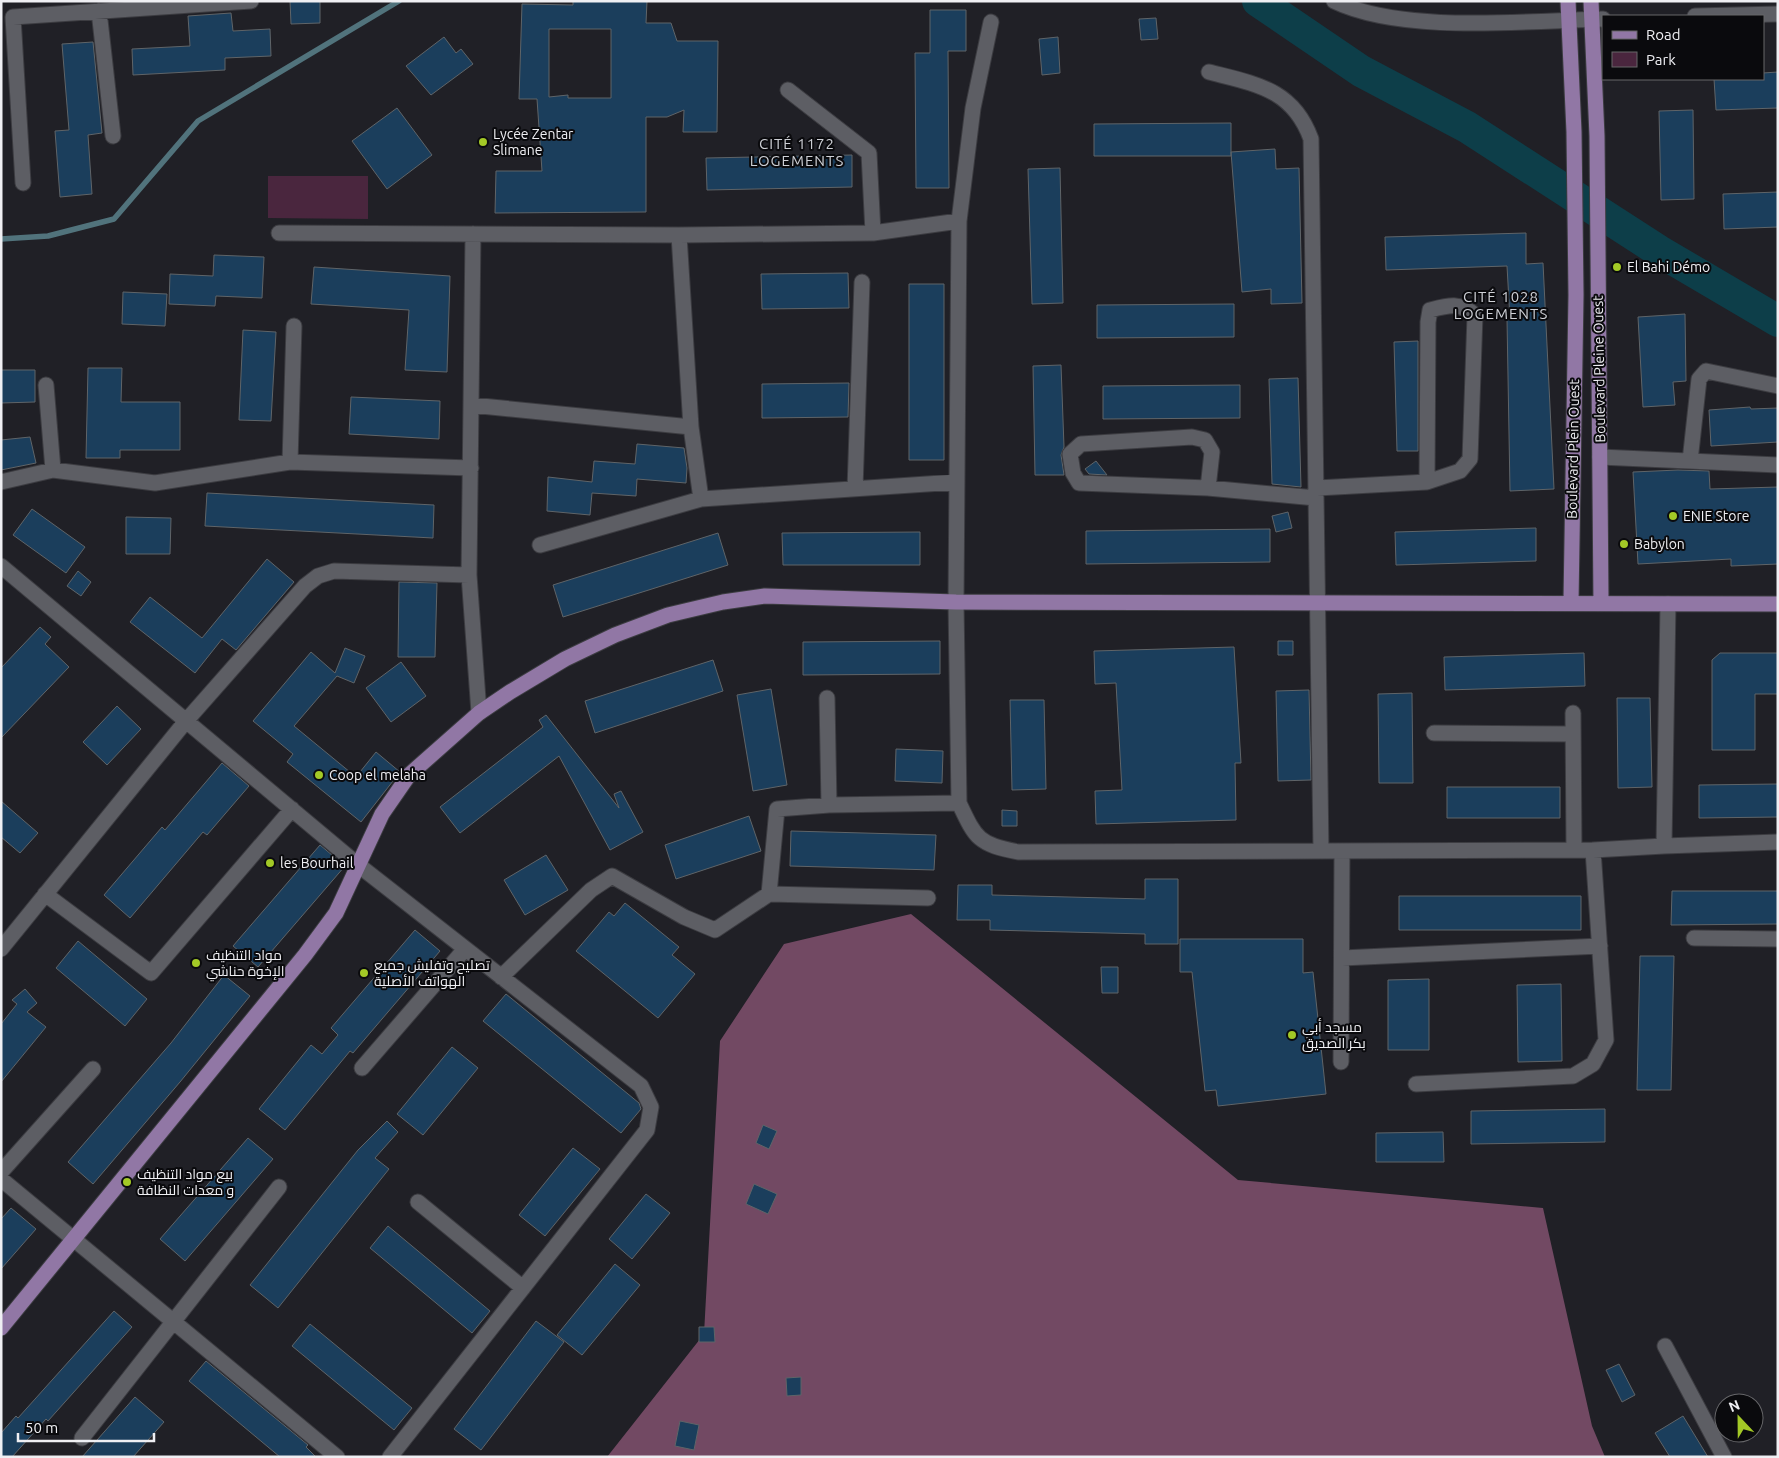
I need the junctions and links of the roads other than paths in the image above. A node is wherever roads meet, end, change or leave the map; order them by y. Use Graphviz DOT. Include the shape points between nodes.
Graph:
graph roads {
  1 [pos="251,1"];
  2 [pos="1334,1"];
  3 [pos="1568,1"];
  4 [pos="1592,1"];
  5 [pos="99,11"];
  6 [pos="1778,14"];
  7 [pos="1736,15"];
  8 [pos="7,17"];
  9 [pos="1598,19"];
  10 [pos="1570,20"];
  11 [pos="991,22"];
  12 [pos="1210,72"];
  13 [pos="788,90"];
  14 [pos="113,136"];
  15 [pos="23,183"];
  16 [pos="959,221"];
  17 [pos="873,232"];
  18 [pos="279,233"];
  19 [pos="473,234"];
  20 [pos="679,236"];
  21 [pos="862,282"];
  22 [pos="1576,295"];
  23 [pos="294,326"];
  24 [pos="46,385"];
  25 [pos="1778,386"];
  26 [pos="471,405"];
  27 [pos="691,427"];
  28 [pos="1600,457"];
  29 [pos="1690,461"];
  30 [pos="290,462"];
  31 [pos="1778,465"];
  32 [pos="470,468"];
  33 [pos="53,470"];
  34 [pos="1,482"];
  35 [pos="957,482"];
  36 [pos="1427,482"];
  37 [pos="1208,488"];
  38 [pos="855,489"];
  39 [pos="1316,493"];
  40 [pos="701,499"];
  41 [pos="540,545"];
  42 [pos="1,566"];
  43 [pos="469,575"];
  44 [pos="956,602"];
  45 [pos="1571,602"];
  46 [pos="1601,602"];
  47 [pos="1319,603"];
  48 [pos="1668,604"];
  49 [pos="1778,604"];
  50 [pos="827,698"];
  51 [pos="479,713"];
  52 [pos="1573,713"];
  53 [pos="186,721"];
  54 [pos="1434,733"];
  55 [pos="1572,734"];
  56 [pos="959,803"];
  57 [pos="828,806"];
  58 [pos="292,809"];
  59 [pos="1778,842"];
  60 [pos="1664,846"];
  61 [pos="1574,850"];
  62 [pos="1593,850"];
  63 [pos="1321,851"];
  64 [pos="1342,851"];
  65 [pos="357,864"];
  66 [pos="45,894"];
  67 [pos="769,894"];
  68 [pos="928,898"];
  69 [pos="1694,938"];
  70 [pos="1778,939"];
  71 [pos="1600,946"];
  72 [pos="1,948"];
  73 [pos="465,949"];
  74 [pos="1342,958"];
  75 [pos="501,977"];
  76 [pos="1341,1062"];
  77 [pos="362,1068"];
  78 [pos="93,1069"];
  79 [pos="1416,1084"];
  80 [pos="1,1172"];
  81 [pos="1,1178"];
  82 [pos="279,1187"];
  83 [pos="418,1202"];
  84 [pos="74,1238"];
  85 [pos="523,1288"];
  86 [pos="173,1321"];
  87 [pos="1,1328"];
  88 [pos="1665,1346"];
  89 [pos="82,1438"];
  90 [pos="337,1457"];
  91 [pos="390,1457"];
  92 [pos="1724,1457"];
  1 -- 5 [label="street"];
  2 -- 10 [label="street" via="1347,8 1402,20"];
  3 -- 10 [label="main road"];
  4 -- 9 [label="main road"];
  5 -- 8 [label="street"];
  5 -- 14 [label="street"];
  6 -- 7 [label="street"];
  8 -- 15 [label="street"];
  9 -- 10 [label="street"];
  9 -- 28 [label="main road, Boulevard Pleine Ouest"];
  10 -- 22 [label="main road, Boulevard Pleine Ouest"];
  11 -- 16 [label="street" via="973,108"];
  12 -- 39 [label="street" via="1258,85 1288,102 1304,120 1311,138"];
  13 -- 17 [label="street" via="869,153"];
  16 -- 17 [label="street"];
  16 -- 35 [label="street"];
  17 -- 20 [label="street"];
  18 -- 19 [label="street"];
  19 -- 20 [label="street"];
  19 -- 26 [label="street"];
  20 -- 27 [label="street"];
  21 -- 38 [label="street"];
  22 -- 45 [label="main road, Boulevard Plein Ouest"];
  23 -- 30 [label="street"];
  24 -- 33 [label="street"];
  25 -- 29 [label="street" via="1706,371 1699,379"];
  26 -- 27 [label="street"];
  26 -- 32 [label="street"];
  27 -- 40 [label="street"];
  28 -- 29 [label="street"];
  28 -- 46 [label="main road, Boulevard Pleine Ouest"];
  29 -- 31 [label="street"];
  30 -- 32 [label="street"];
  30 -- 33 [label="street" via="155,483"];
  32 -- 43 [label="street"];
  33 -- 34 [label="street"];
  35 -- 38 [label="street"];
  35 -- 44 [label="street"];
  36 -- 36 [label="street" via="1460,471 1470,459 1476,315 1466,307 1449,305 1430,310"];
  36 -- 39 [label="street"];
  37 -- 37 [label="street" via="1079,483 1073,473 1070,454 1081,444 1192,437 1205,440 1212,452"];
  37 -- 39 [label="street"];
  38 -- 40 [label="street"];
  39 -- 47 [label="street"];
  40 -- 41 [label="street"];
  42 -- 53 [label="street"];
  43 -- 51 [label="street"];
  43 -- 53 [label="street" via="351,570 318,576 287,605"];
  44 -- 47 [label="main road"];
  44 -- 51 [label="main road" via="765,596 723,602 668,615 614,635 565,658"];
  44 -- 56 [label="street"];
  45 -- 46 [label="main road"];
  45 -- 47 [label="main road"];
  46 -- 48 [label="main road"];
  47 -- 63 [label="street"];
  48 -- 49 [label="main road"];
  48 -- 60 [label="street"];
  50 -- 57 [label="street"];
  51 -- 65 [label="main road" via="409,775 382,814"];
  52 -- 55 [label="street"];
  53 -- 58 [label="street"];
  53 -- 66 [label="street"];
  54 -- 55 [label="street"];
  55 -- 61 [label="street"];
  56 -- 57 [label="street"];
  56 -- 63 [label="street" via="973,832 991,846 1018,852"];
  57 -- 67 [label="street" via="777,809"];
  58 -- 65 [label="street"];
  58 -- 66 [label="street" via="151,973"];
  59 -- 60 [label="street"];
  60 -- 62 [label="street"];
  61 -- 62 [label="street"];
  61 -- 64 [label="street"];
  62 -- 71 [label="street"];
  63 -- 64 [label="street"];
  64 -- 74 [label="street"];
  65 -- 73 [label="street"];
  65 -- 84 [label="main road" via="336,913 305,955"];
  66 -- 72 [label="street"];
  67 -- 68 [label="street"];
  67 -- 75 [label="street" via="715,930 684,917 612,876 591,890"];
  69 -- 70 [label="street"];
  71 -- 74 [label="street"];
  71 -- 79 [label="street" via="1606,1040 1593,1064 1573,1076"];
  73 -- 75 [label="street"];
  73 -- 77 [label="street"];
  74 -- 76 [label="street"];
  75 -- 85 [label="street" via="641,1086 651,1107 647,1130"];
  78 -- 80 [label="street"];
  81 -- 84 [label="street"];
  82 -- 86 [label="street"];
  83 -- 85 [label="street"];
  84 -- 86 [label="street"];
  84 -- 87 [label="main road"];
  85 -- 91 [label="street"];
  86 -- 89 [label="street"];
  86 -- 90 [label="street"];
  88 -- 92 [label="street"];
}
